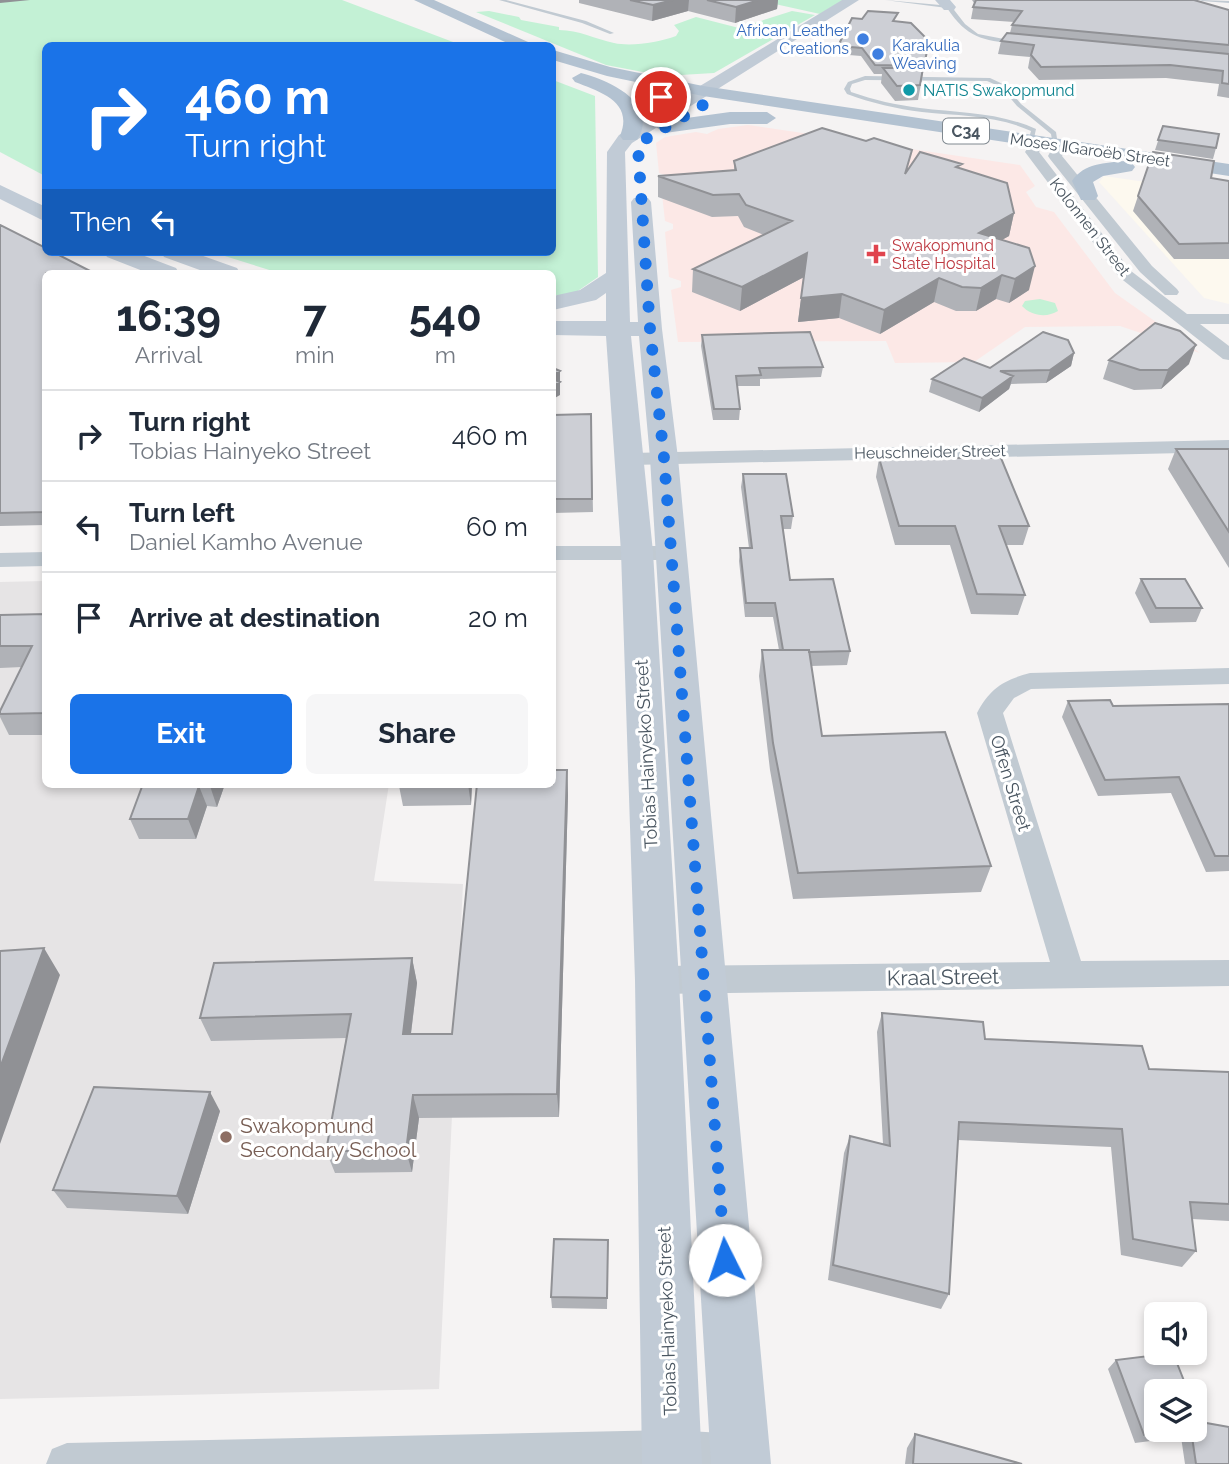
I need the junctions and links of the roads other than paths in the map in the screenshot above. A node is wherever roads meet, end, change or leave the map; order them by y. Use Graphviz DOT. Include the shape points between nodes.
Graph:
graph roads {
  1 [pos="501,0"];
  2 [pos="852,0"];
  3 [pos="864,0"];
  4 [pos="887,0"];
  5 [pos="1202,0"];
  6 [pos="1229,2"];
  7 [pos="416,3"];
  8 [pos="946,4"];
  9 [pos="612,33"];
  10 [pos="490,42"];
  11 [pos="518,42"];
  12 [pos="1026,43"];
  13 [pos="556,56"];
  14 [pos="556,69"];
  15 [pos="575,75"];
  16 [pos="651,81"];
  17 [pos="710,94"];
  18 [pos="813,114"];
  19 [pos="630,136"];
  20 [pos="1045,147"];
  21 [pos="1125,167"];
  22 [pos="1229,170"];
  23 [pos="1229,182"];
  24 [pos="0,191"];
  25 [pos="1088,196"];
  26 [pos="42,214"];
  27 [pos="125,256"];
  28 [pos="183,256"];
  29 [pos="160,270"];
  30 [pos="221,270"];
  31 [pos="556,302"];
  32 [pos="556,310"];
  33 [pos="631,311"];
  34 [pos="1180,319"];
  35 [pos="1208,319"];
  36 [pos="1229,319"];
  37 [pos="556,327"];
  38 [pos="1229,334"];
  39 [pos="1229,355"];
  40 [pos="1229,446"];
  41 [pos="648,458"];
  42 [pos="556,553"];
  43 [pos="654,553"];
  44 [pos="42,559"];
  45 [pos="0,560"];
  46 [pos="1229,676"];
  47 [pos="1229,973"];
  48 [pos="1070,975"];
  49 [pos="657,980"];
  50 [pos="704,981"];
  51 [pos="671,1457"];
  52 [pos="740,1460"];
  53 [pos="67,1464"];
  1 -- 9 [label="lane"];
  2 -- 17 [label="street"];
  3 -- 17 [label="street"];
  4 -- 8 [label="lane"];
  5 -- 6 [label="lane"];
  7 -- 10 [label="main road"];
  7 -- 11 [label="main road"];
  8 -- 12 [label="lane" via="963,30"];
  13 -- 16 [label="main road, C34"];
  14 -- 15 [label="main road, C34"];
  15 -- 17 [label="main road, C34"];
  15 -- 19 [label="main road" via="626,103 636,121"];
  16 -- 17 [label="main road, C34"];
  16 -- 17 [label="main road" via="712,78"];
  17 -- 18 [label="main road, Moses ǁGaroëb Street / C34"];
  17 -- 18 [label="main road" via="781,95"];
  17 -- 18 [label="main road" via="747,117"];
  17 -- 19 [label="street"];
  17 -- 33 [label="street, Tobias Hainyeko Street" via="638,148"];
  18 -- 20 [label="main road, Moses ǁGaroëb Street / C34"];
  19 -- 33 [label="street, Tobias Hainyeko Street" via="616,152"];
  20 -- 20 [label="lane" via="1034,130 994,116 880,103 847,89 850,83 865,78 988,79 1003,86 1054,132"];
  20 -- 21 [label="main road, Moses ǁGaroëb Street / C34"];
  20 -- 22 [label="main road, Moses ǁGaroëb Street / C34"];
  20 -- 25 [label="street, Kolonnen Street"];
  20 -- 34 [label="street, Kolonnen Street" via="1125,274"];
  21 -- 23 [label="main road, Moses ǁGaroëb Street / C34"];
  21 -- 25 [label="main road" via="1098,170 1085,177 1082,181"];
  24 -- 26 [label="street"];
  25 -- 35 [label="street, Kolonnen Street" via="1146,269"];
  27 -- 29 [label="street"];
  28 -- 30 [label="street"];
  31 -- 33 [label="street" via="588,295"];
  32 -- 33 [label="street"];
  33 -- 37 [label="street"];
  33 -- 41 [label="street, Tobias Hainyeko Street"];
  34 -- 35 [label="street"];
  34 -- 39 [label="street, Kolonnen Street"];
  35 -- 36 [label="street"];
  35 -- 38 [label="street, Kolonnen Street"];
  40 -- 41 [label="street, Heuschneider Street"];
  41 -- 43 [label="street, Tobias Hainyeko Street"];
  42 -- 43 [label="street"];
  43 -- 49 [label="street, Tobias Hainyeko Street"];
  43 -- 50 [label="street, Tobias Hainyeko Street"];
  44 -- 45 [label="street"];
  46 -- 48 [label="street, Offen Street" via="1030,681 1010,687 996,699 990,713"];
  47 -- 48 [label="street, Kraal Street"];
  48 -- 50 [label="street, Kraal Street"];
  49 -- 50 [label="street, Kraal Street"];
  49 -- 51 [label="street, Tobias Hainyeko Street"];
  50 -- 52 [label="street, Tobias Hainyeko Street"];
  51 -- 52 [label="street"];
  51 -- 53 [label="street"];
}
